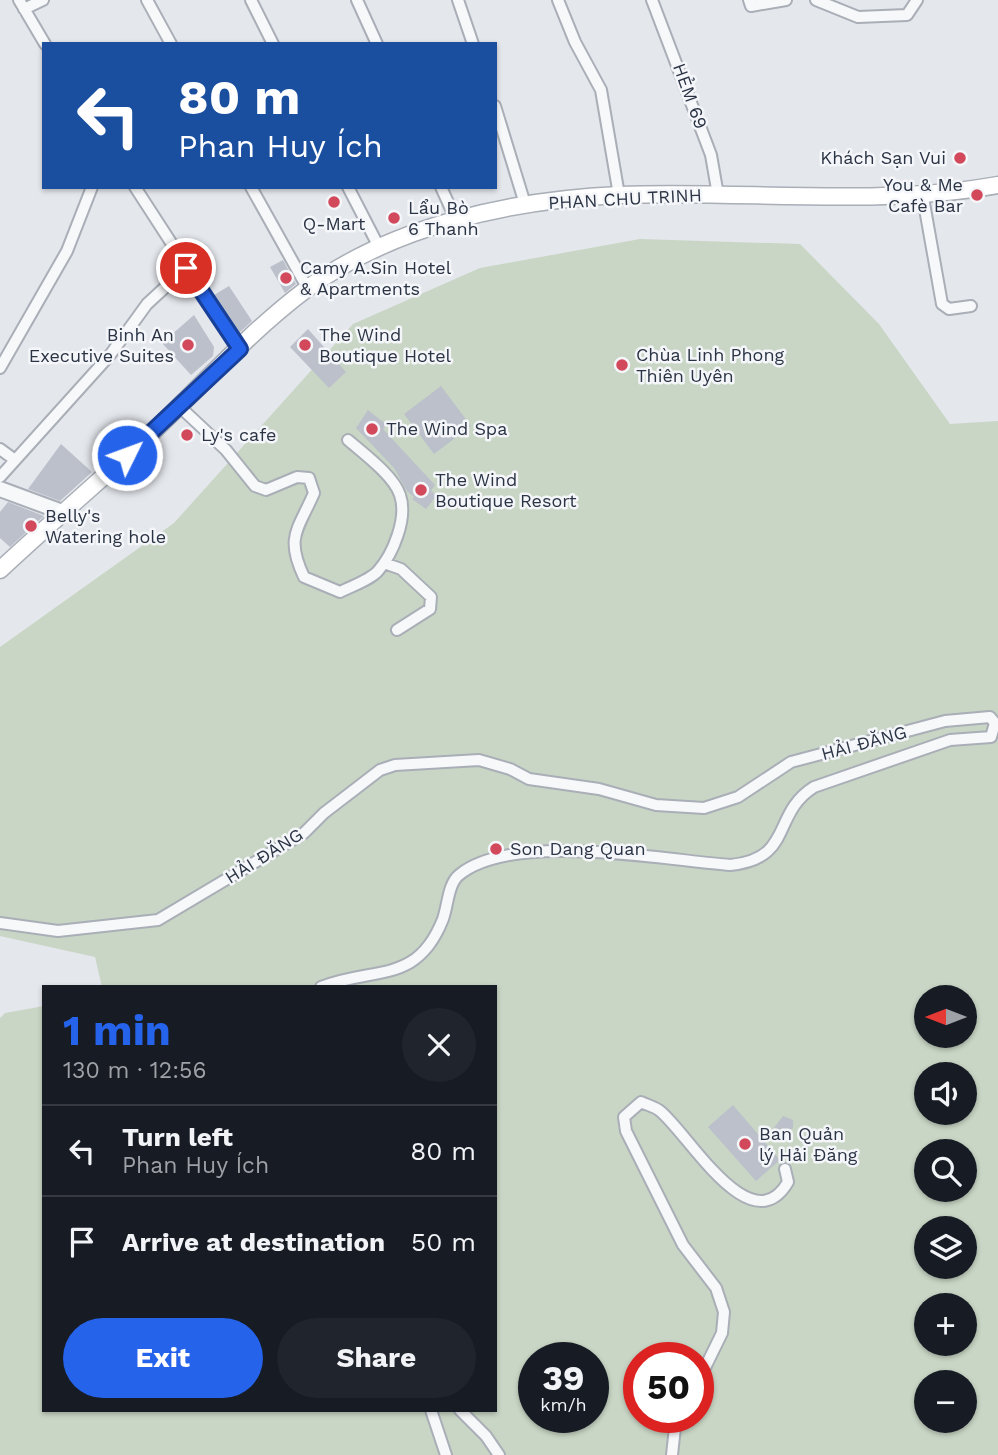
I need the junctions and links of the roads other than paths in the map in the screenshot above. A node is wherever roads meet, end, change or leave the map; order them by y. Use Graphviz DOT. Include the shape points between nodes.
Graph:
graph roads {
  1 [pos="43,0"];
  2 [pos="147,0"];
  3 [pos="251,0"];
  4 [pos="357,0"];
  5 [pos="458,0"];
  6 [pos="558,0"];
  7 [pos="652,0"];
  8 [pos="786,0"];
  9 [pos="816,0"];
  10 [pos="918,0"];
  11 [pos="750,3"];
  12 [pos="22,5"];
  13 [pos="45,42"];
  14 [pos="170,42"];
  15 [pos="272,42"];
  16 [pos="376,42"];
  17 [pos="472,42"];
  18 [pos="497,113"];
  19 [pos="998,185"];
  20 [pos="91,189"];
  21 [pos="136,189"];
  22 [pos="252,189"];
  23 [pos="349,189"];
  24 [pos="442,189"];
  25 [pos="922,192"];
  26 [pos="619,195"];
  27 [pos="718,195"];
  28 [pos="525,204"];
  29 [pos="456,220"];
  30 [pos="380,249"];
  31 [pos="186,268"];
  32 [pos="308,289"];
  33 [pos="971,306"];
  34 [pos="240,349"];
  35 [pos="0,368"];
  36 [pos="179,406"];
  37 [pos="348,440"];
  38 [pos="0,449"];
  39 [pos="15,460"];
  40 [pos="0,477"];
  41 [pos="0,489"];
  42 [pos="65,513"];
  43 [pos="384,563"];
  44 [pos="0,570"];
  45 [pos="397,630"];
  46 [pos="0,923"];
  47 [pos="329,985"];
  48 [pos="785,1170"];
  49 [pos="714,1349"];
  50 [pos="433,1412"];
  51 [pos="462,1412"];
  52 [pos="674,1433"];
  53 [pos="446,1455"];
  54 [pos="499,1455"];
  55 [pos="672,1455"];
  1 -- 12 [label="street"];
  2 -- 14 [label="street"];
  3 -- 15 [label="street"];
  4 -- 16 [label="street"];
  5 -- 17 [label="street"];
  6 -- 26 [label="street" via="601,90"];
  7 -- 27 [label="street, HẺM 69" via="704,135"];
  8 -- 11 [label="street"];
  9 -- 10 [label="street" via="858,17 907,15"];
  12 -- 13 [label="street"];
  18 -- 28 [label="street"];
  19 -- 25 [label="main road, PHAN CHU TRINH"];
  20 -- 35 [label="street" via="67,251"];
  21 -- 31 [label="street"];
  22 -- 32 [label="street"];
  23 -- 30 [label="street"];
  24 -- 29 [label="street"];
  25 -- 27 [label="main road, PHAN CHU TRINH"];
  25 -- 33 [label="street" via="942,304 949,309"];
  26 -- 27 [label="main road, PHAN CHU TRINH"];
  26 -- 28 [label="main road, PHAN CHU TRINH"];
  28 -- 29 [label="main road, PHAN CHU TRINH"];
  29 -- 30 [label="main road, PHAN CHU TRINH"];
  30 -- 32 [label="main road, PHAN CHU TRINH"];
  31 -- 34 [label="street"];
  31 -- 39 [label="street" via="147,304 110,355"];
  32 -- 34 [label="main road, PHAN CHU TRINH"];
  34 -- 36 [label="main road, PHAN CHU TRINH"];
  36 -- 42 [label="main road, PHAN CHU TRINH"];
  36 -- 43 [label="street" via="226,450 255,486 266,490 297,477 309,478 314,493 297,526 292,553 303,577 340,592 377,573"];
  37 -- 43 [label="street" via="400,494 402,518"];
  38 -- 39 [label="street"];
  39 -- 40 [label="street"];
  41 -- 42 [label="street"];
  42 -- 44 [label="main road, PHAN CHU TRINH"];
  43 -- 45 [label="street" via="401,569 431,597 429,609"];
  46 -- 47 [label="street, HẢI ĐĂNG" via="58,931 158,920 303,833 380,770 395,765 479,760 529,779 599,789 656,805 704,807 738,797 791,762 945,721 990,717 995,723 991,737 950,740 814,787 799,796 776,844 748,864 566,851 480,861 457,876 435,936 408,966"];
  48 -- 49 [label="street" via="788,1182 773,1197 760,1201 739,1196 660,1110 640,1102 624,1117 626,1131 683,1245 716,1288 724,1312 722,1333"];
  50 -- 53 [label="street"];
  51 -- 54 [label="street"];
  52 -- 55 [label="street"];
}
